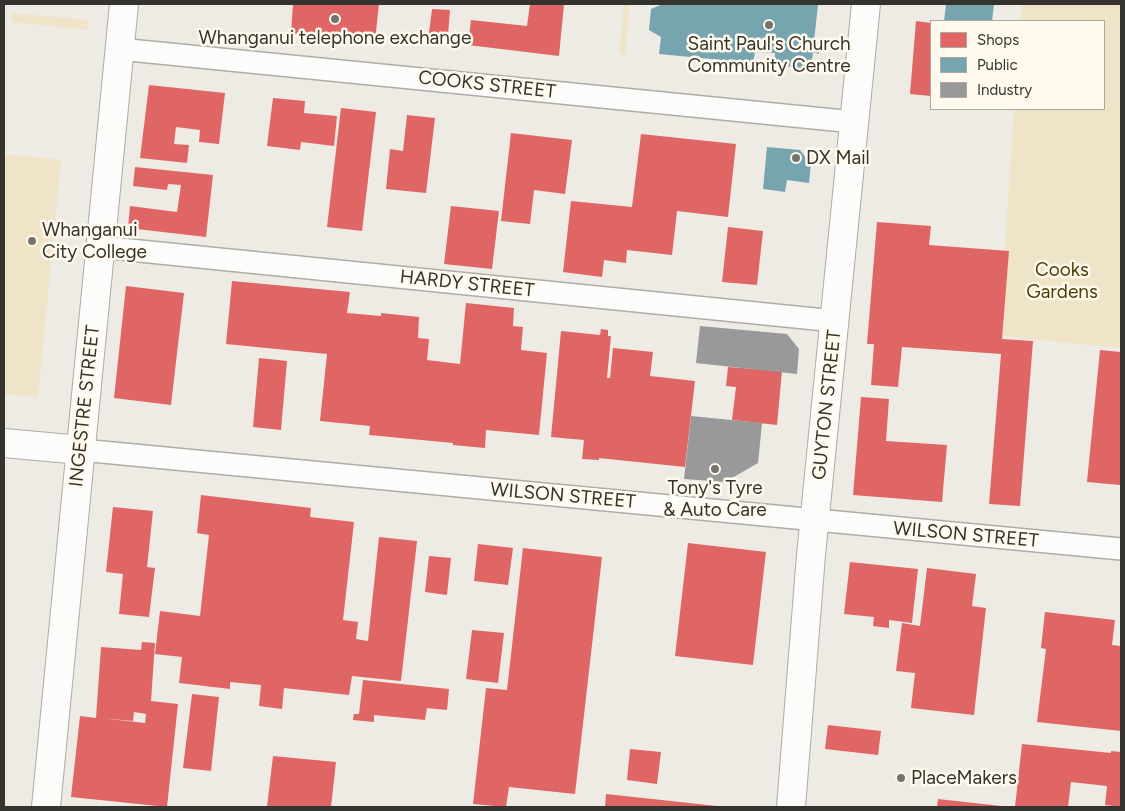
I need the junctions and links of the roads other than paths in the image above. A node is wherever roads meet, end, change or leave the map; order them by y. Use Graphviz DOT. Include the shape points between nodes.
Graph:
graph roads {
  1 [pos="124,4"];
  2 [pos="866,4"];
  3 [pos="119,49"];
  4 [pos="854,122"];
  5 [pos="100,248"];
  6 [pos="835,321"];
  7 [pos="4,443"];
  8 [pos="81,450"];
  9 [pos="816,520"];
  10 [pos="1121,550"];
  11 [pos="46,807"];
  12 [pos="790,807"];
  1 -- 3 [label="main road, INGESTRE STREET"];
  2 -- 4 [label="main road, GUYTON STREET"];
  3 -- 4 [label="street, COOKS STREET"];
  3 -- 5 [label="main road, INGESTRE STREET"];
  4 -- 6 [label="main road, GUYTON STREET"];
  5 -- 6 [label="street, HARDY STREET"];
  5 -- 8 [label="main road, INGESTRE STREET"];
  6 -- 9 [label="main road, GUYTON STREET"];
  7 -- 8 [label="main road, WILSON STREET"];
  8 -- 9 [label="street, WILSON STREET"];
  8 -- 11 [label="main road, INGESTRE STREET"];
  9 -- 10 [label="street, WILSON STREET"];
  9 -- 12 [label="main road, GUYTON STREET"];
}
